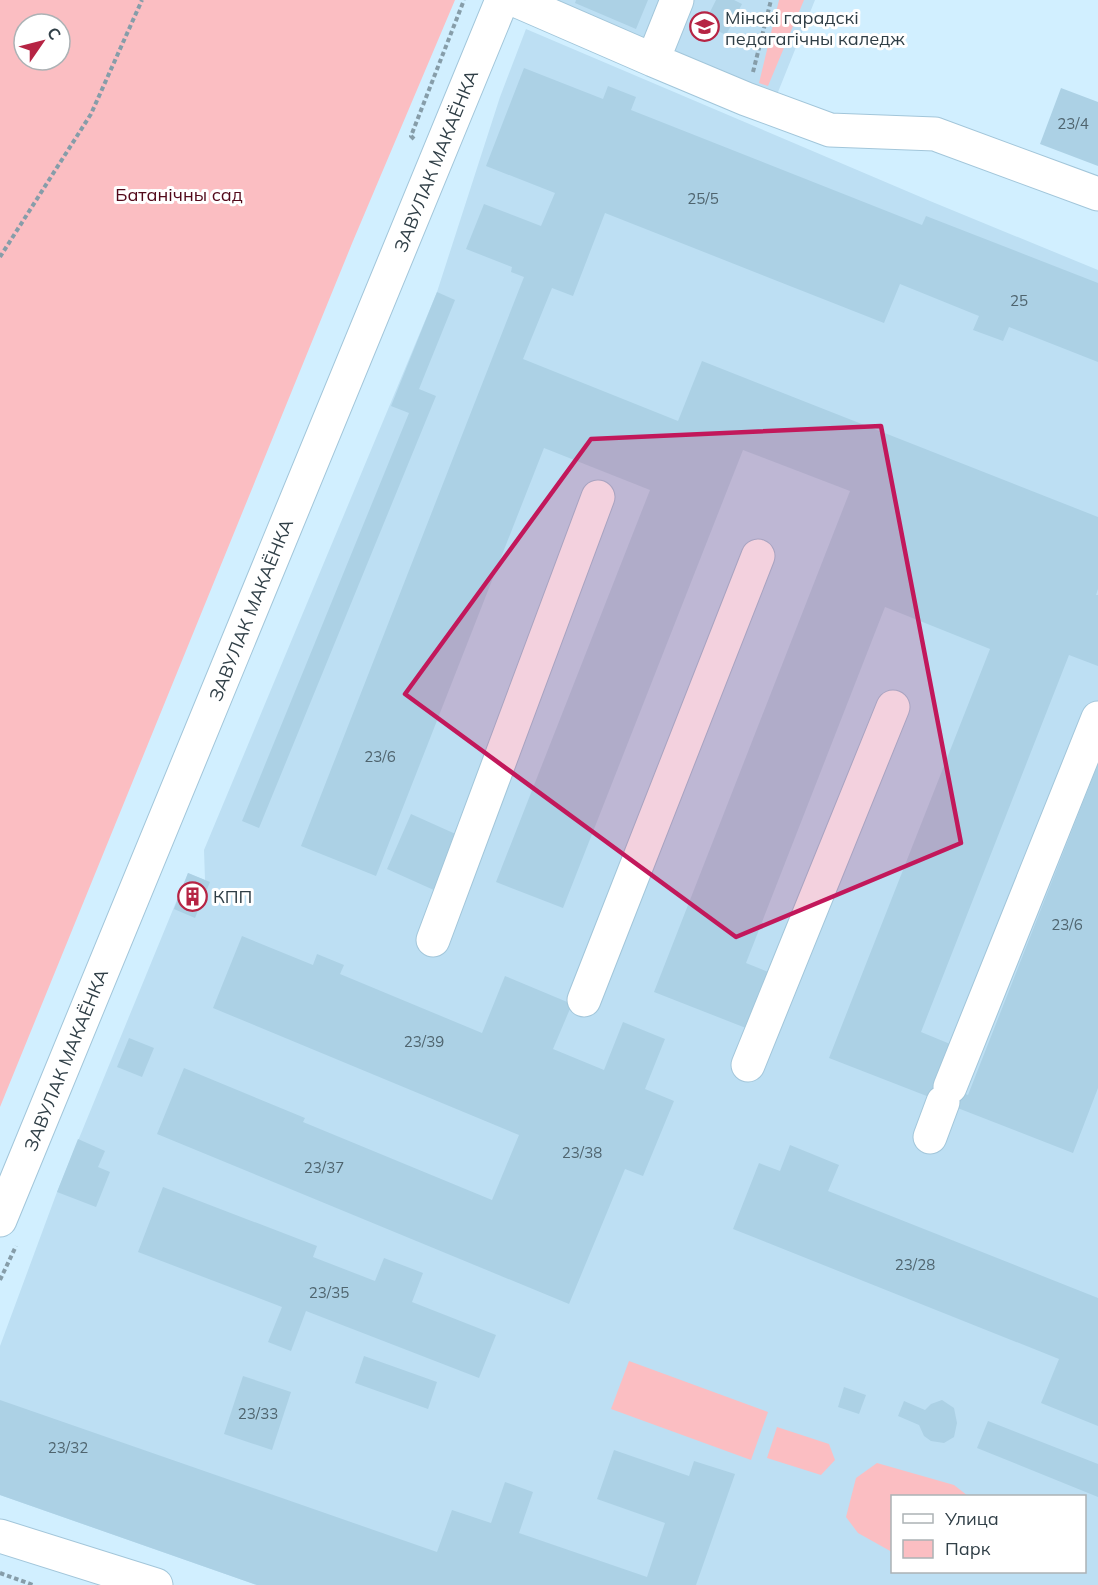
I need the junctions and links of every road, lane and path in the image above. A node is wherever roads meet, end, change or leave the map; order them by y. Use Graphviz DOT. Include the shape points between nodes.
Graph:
graph roads {
  1 [pos="142,0"];
  2 [pos="464,0"];
  3 [pos="502,0"];
  4 [pos="515,0"];
  5 [pos="676,0"];
  6 [pos="771,0"];
  7 [pos="653,60"];
  8 [pos="746,99"];
  9 [pos="418,143"];
  10 [pos="1098,194"];
  11 [pos="0,257"];
  12 [pos="598,497"];
  13 [pos="758,556"];
  14 [pos="893,707"];
  15 [pos="1098,718"];
  16 [pos="433,940"];
  17 [pos="584,1000"];
  18 [pos="748,1065"];
  19 [pos="930,1137"];
  20 [pos="0,1220"];
  21 [pos="0,1536"];
  22 [pos="0,1573"];
  23 [pos="33,1585"];
  24 [pos="156,1585"];
  1 -- 11 [label="path" via="91,114"];
  2 -- 9 [label="path" via="411,136"];
  3 -- 20 [label="street, ЗАВУЛАК МАКАЁНКА"];
  4 -- 7 [label="street"];
  5 -- 7 [label="street"];
  6 -- 8 [label="path"];
  7 -- 8 [label="street"];
  8 -- 10 [label="street" via="830,130 935,134"];
  12 -- 16 [label="street"];
  13 -- 17 [label="street"];
  14 -- 18 [label="street"];
  15 -- 19 [label="street"];
  21 -- 24 [label="street"];
  22 -- 23 [label="path"];
}
